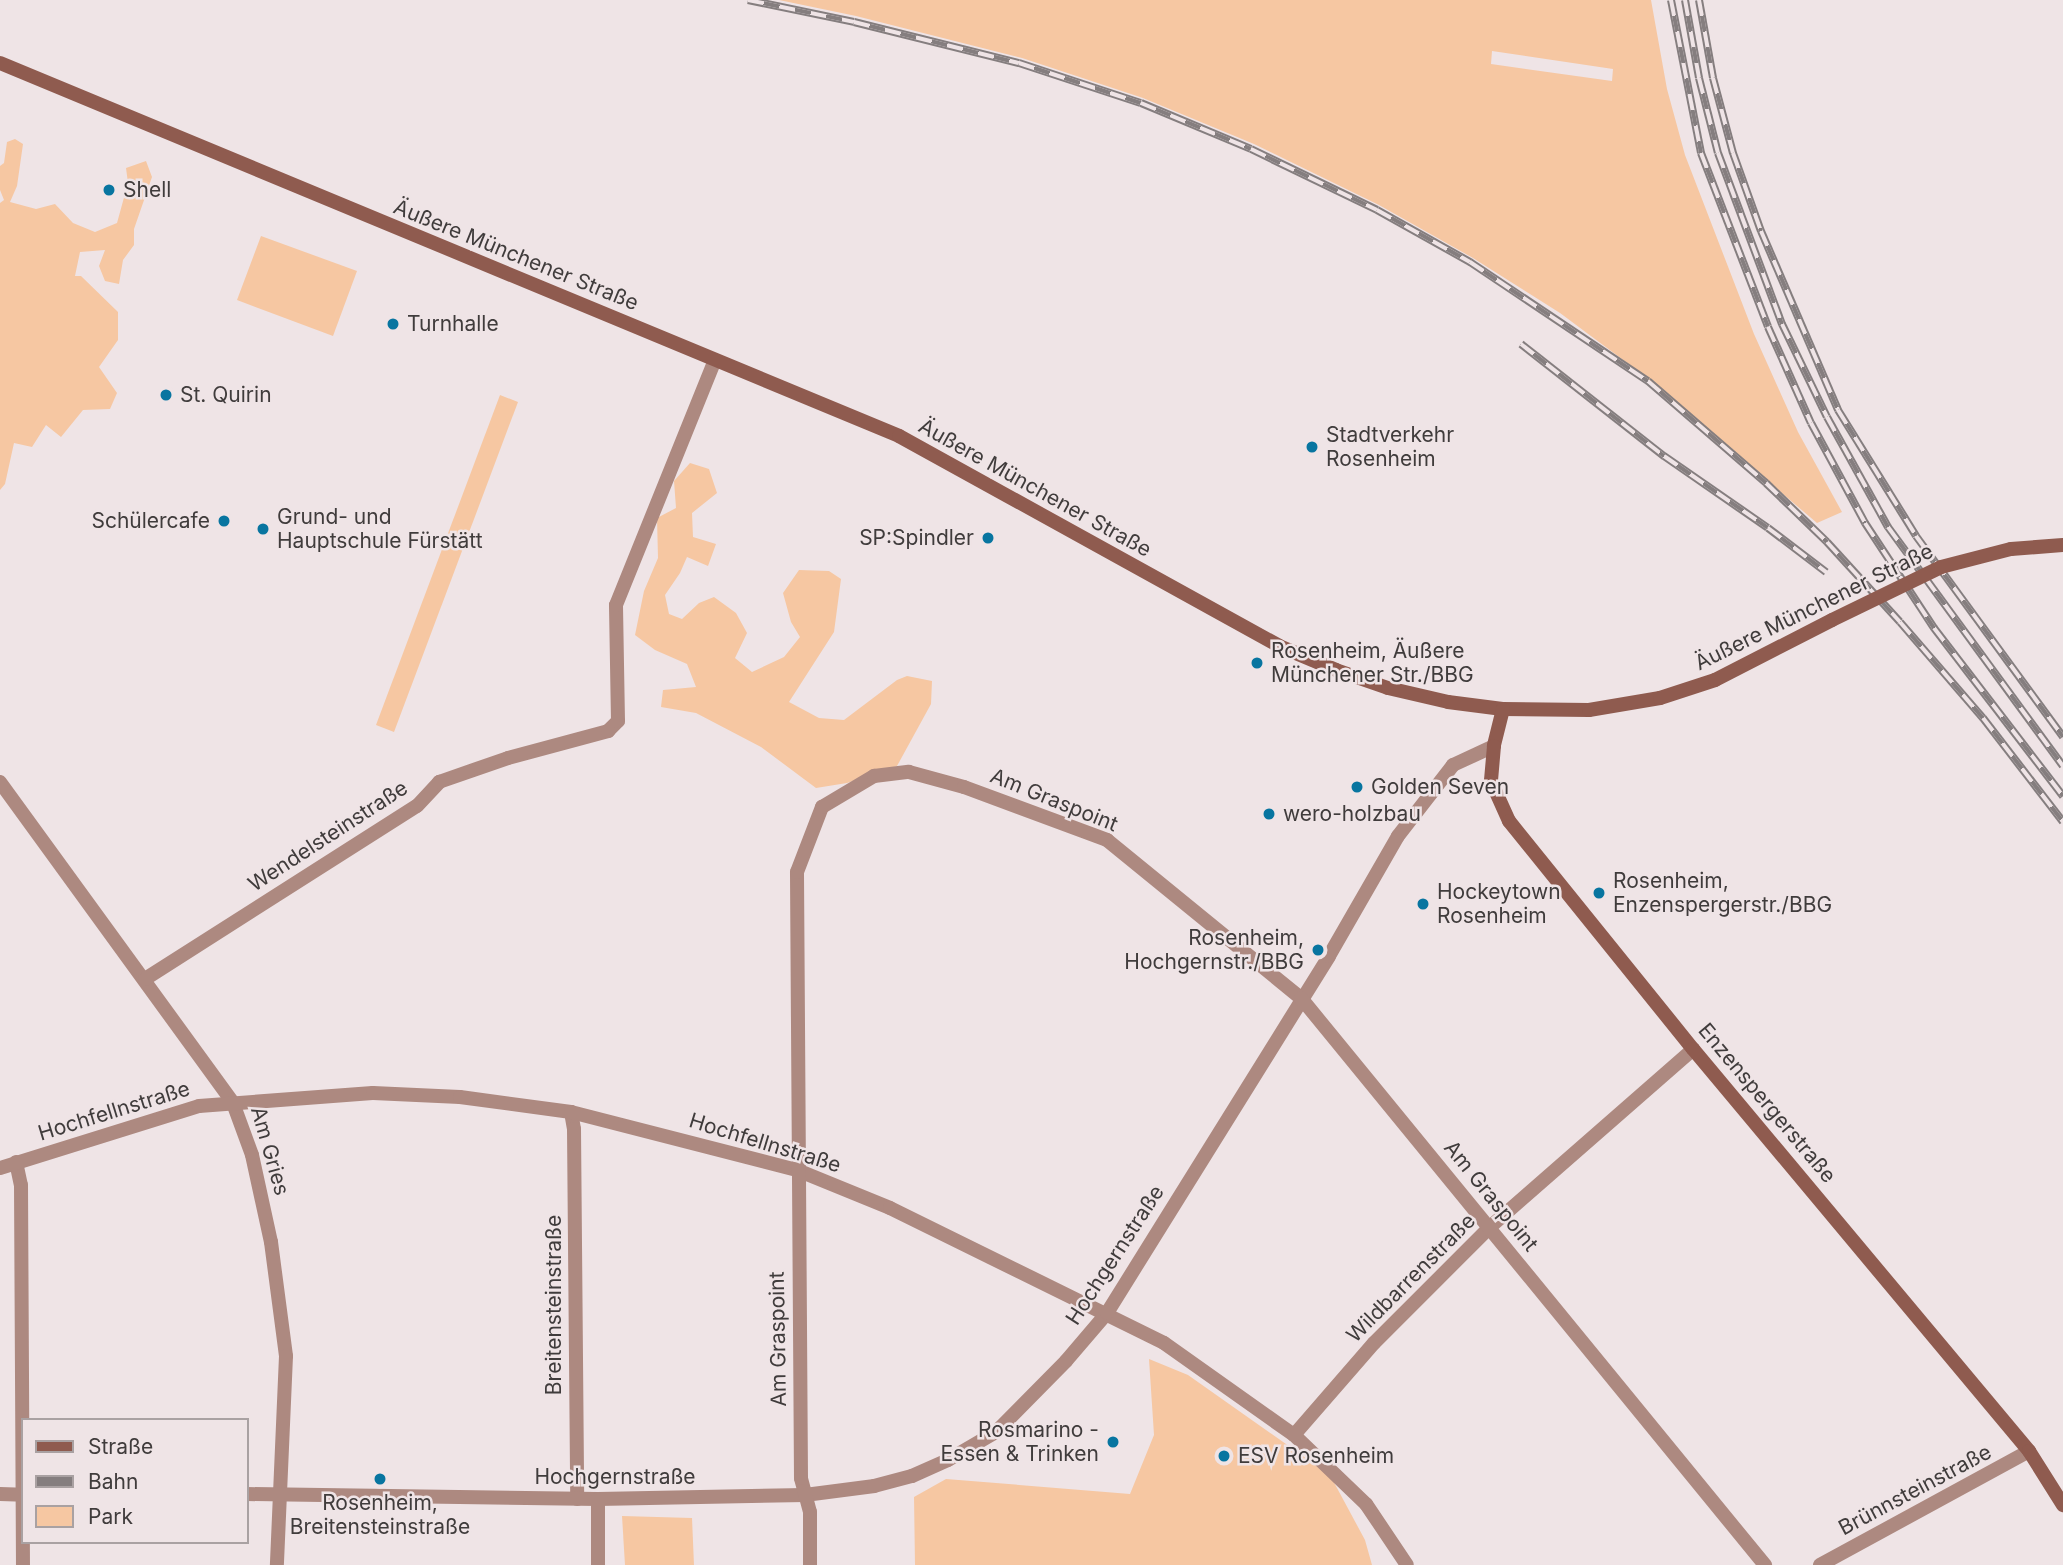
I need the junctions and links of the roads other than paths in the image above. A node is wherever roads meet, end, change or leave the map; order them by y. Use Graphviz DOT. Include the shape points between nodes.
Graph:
graph roads {
  1 [pos="0,63"];
  2 [pos="715,360"];
  3 [pos="2063,545"];
  4 [pos="1503,709"];
  5 [pos="1494,746"];
  6 [pos="0,782"];
  7 [pos="145,979"];
  8 [pos="1301,998"];
  9 [pos="1693,1049"];
  10 [pos="233,1103"];
  11 [pos="571,1112"];
  12 [pos="16,1162"];
  13 [pos="0,1168"];
  14 [pos="797,1170"];
  15 [pos="1490,1227"];
  16 [pos="1107,1313"];
  17 [pos="23,1418"];
  18 [pos="1294,1435"];
  19 [pos="2029,1451"];
  20 [pos="0,1494"];
  21 [pos="21,1494"];
  22 [pos="248,1494"];
  23 [pos="283,1494"];
  24 [pos="805,1495"];
  25 [pos="577,1499"];
  26 [pos="598,1499"];
  27 [pos="2063,1505"];
  28 [pos="23,1544"];
  29 [pos="23,1565"];
  30 [pos="277,1565"];
  31 [pos="598,1565"];
  32 [pos="810,1565"];
  33 [pos="1406,1565"];
  34 [pos="1765,1565"];
  35 [pos="1820,1565"];
  1 -- 2 [label="main road, Äußere Münchener Straße"];
  2 -- 4 [label="main road, Äußere Münchener Straße" via="899,436 1293,652 1388,688"];
  2 -- 7 [label="street, Wendelsteinstraße" via="616,605 618,721 608,731 439,782 417,807"];
  3 -- 4 [label="main road, Äußere Münchener Straße, bridge" via="2011,549 1941,567 1715,680 1660,698 1589,710"];
  4 -- 5 [label="main road, Enzenspergerstraße"];
  5 -- 8 [label="street, Hochgernstraße" via="1454,765 1398,836"];
  5 -- 9 [label="main road, Enzenspergerstraße" via="1491,781 1509,821"];
  6 -- 7 [label="street, Am Gries"];
  7 -- 10 [label="street, Am Gries"];
  8 -- 14 [label="street, Am Graspoint" via="1107,840 964,786 909,772 874,776 822,807 797,872"];
  8 -- 15 [label="street, Am Graspoint"];
  8 -- 16 [label="street, Hochgernstraße"];
  9 -- 15 [label="street, Wildbarrenstraße"];
  9 -- 19 [label="main road, Enzenspergerstraße"];
  10 -- 11 [label="street, Hochfellnstraße" via="373,1093 460,1097"];
  10 -- 12 [label="street, Hochfellnstraße" via="199,1106"];
  10 -- 23 [label="street, Am Gries" via="252,1155 279,1293 286,1356"];
  11 -- 14 [label="street, Hochfellnstraße"];
  11 -- 25 [label="street, Breitensteinstraße" via="575,1129"];
  12 -- 13 [label="street, Hochfellnstraße"];
  12 -- 17 [label="street" via="21,1185"];
  14 -- 16 [label="street, Hochfellnstraße" via="890,1208"];
  14 -- 24 [label="street, Am Graspoint" via="801,1478"];
  15 -- 18 [label="street, Wildbarrenstraße" via="1374,1343"];
  15 -- 34 [label="street, Am Graspoint"];
  16 -- 18 [label="street, Hochfellnstraße" via="1164,1343"];
  16 -- 24 [label="street, Hochgernstraße" via="996,1432 912,1476"];
  18 -- 33 [label="street, Hochfellnstraße" via="1366,1504"];
  19 -- 27 [label="main road, Enzenspergerstraße"];
  19 -- 35 [label="street, Brünnsteinstraße"];
  20 -- 21 [label="street"];
  22 -- 23 [label="street, Hochgernstraße"];
  23 -- 25 [label="street, Hochgernstraße"];
  23 -- 30 [label="street, Am Gries"];
  24 -- 26 [label="street, Hochgernstraße"];
  24 -- 32 [label="street, Am Graspoint" via="810,1512"];
  25 -- 26 [label="street, Hochgernstraße"];
  26 -- 31 [label="street"];
  28 -- 29 [label="street"];
}
